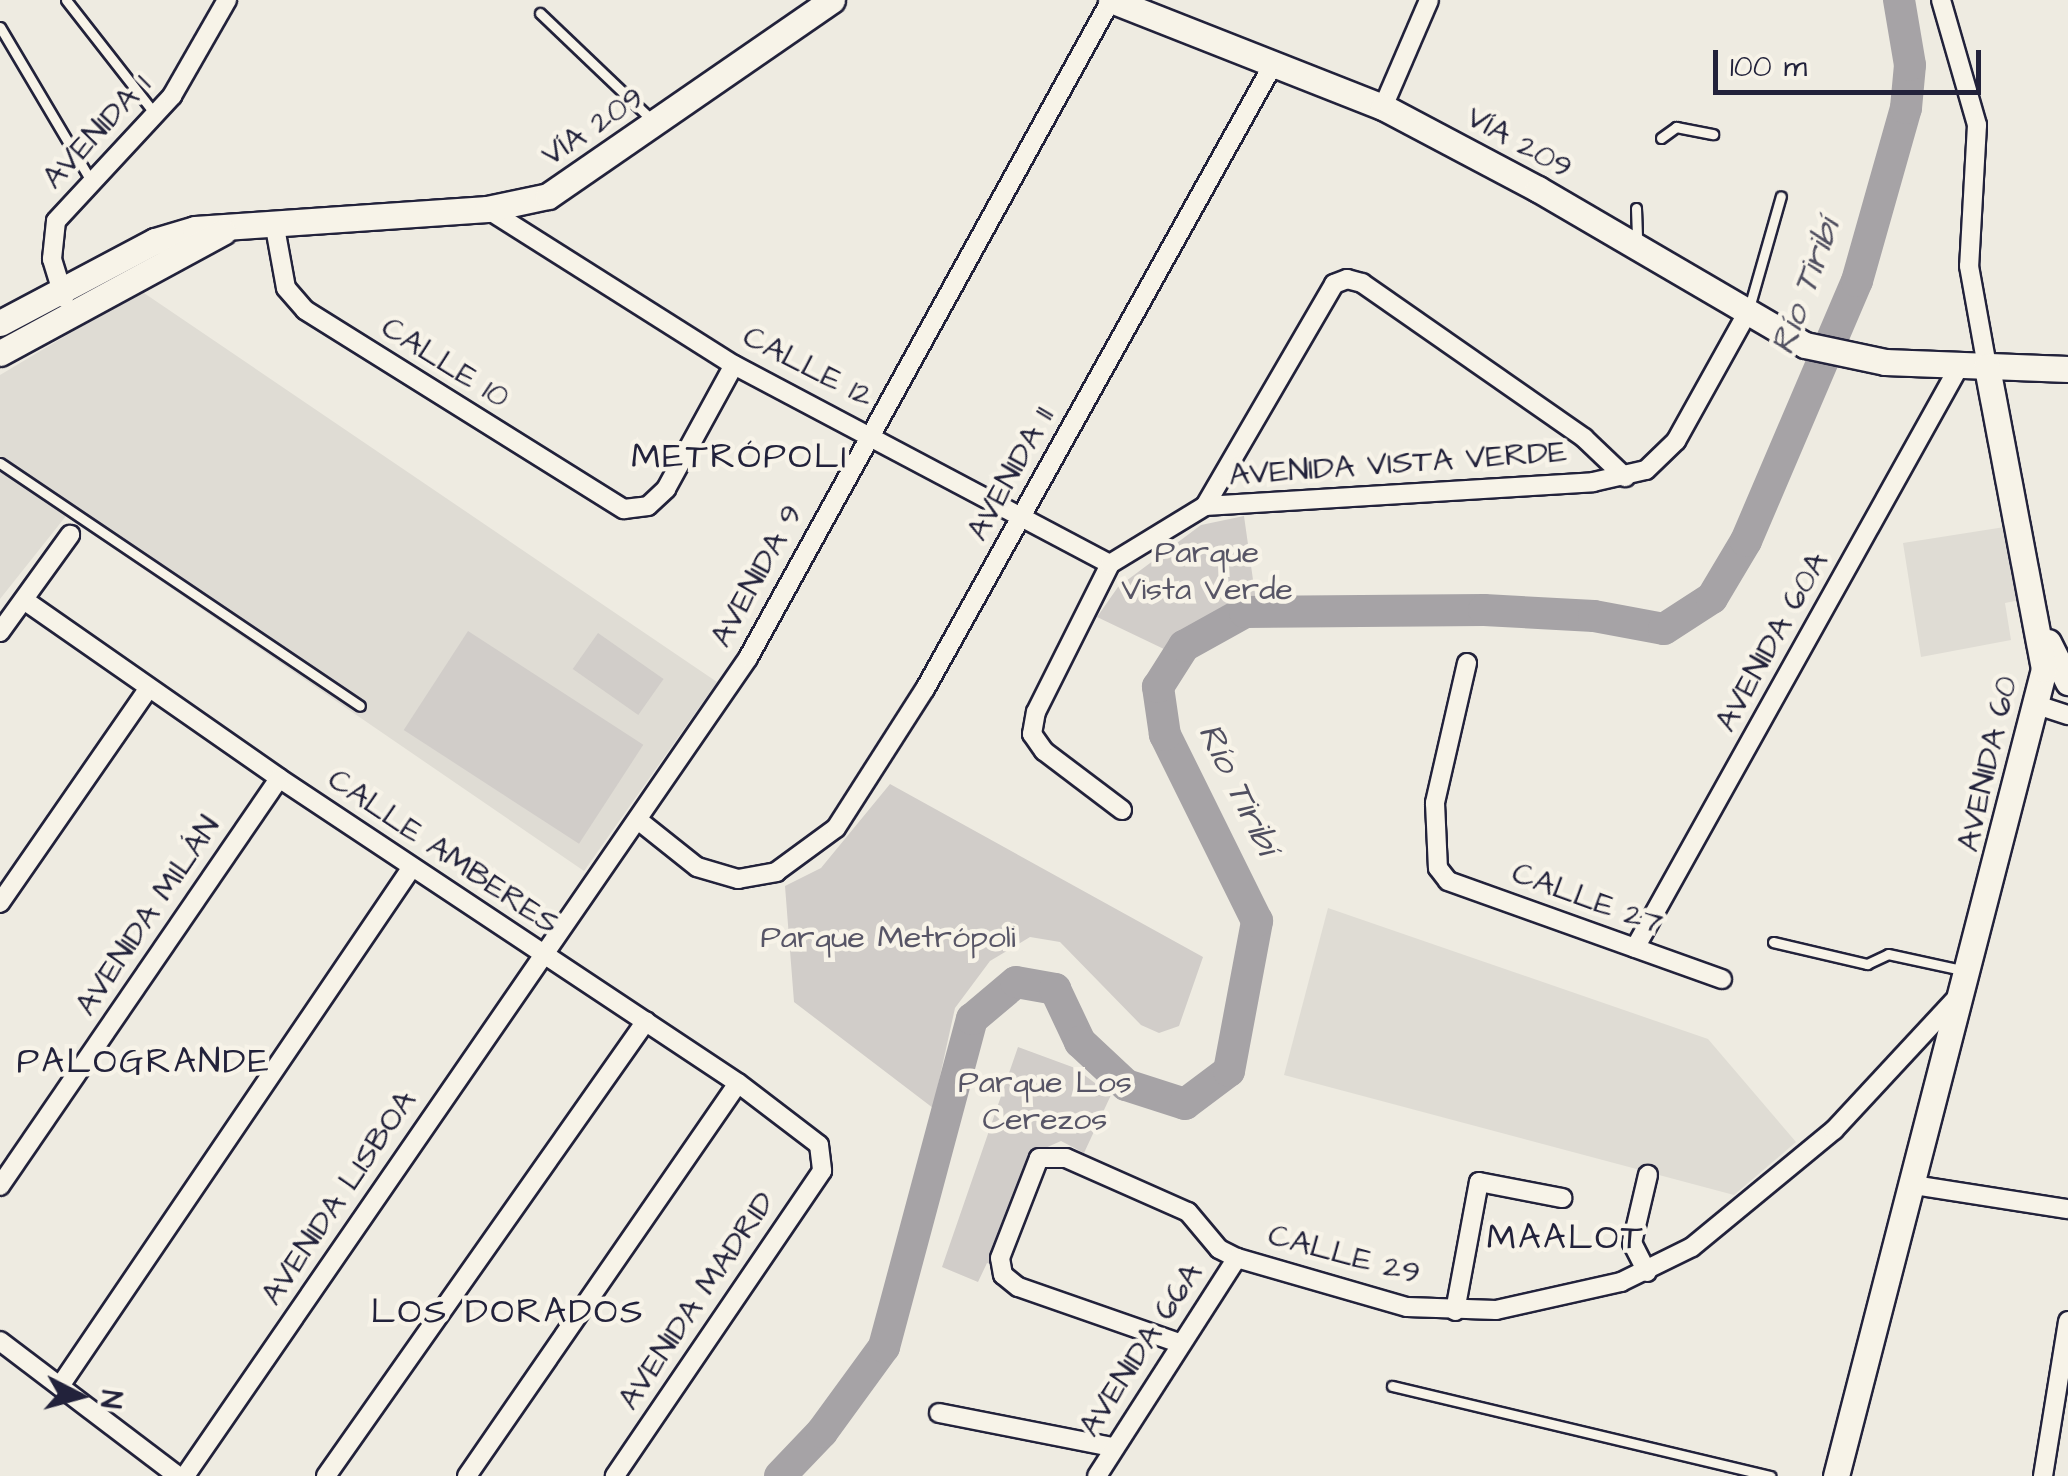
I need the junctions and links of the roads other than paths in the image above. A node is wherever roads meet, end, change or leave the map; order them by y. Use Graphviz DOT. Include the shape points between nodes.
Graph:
graph roads {
  1 [pos="66,0"];
  2 [pos="228,0"];
  3 [pos="832,0"];
  4 [pos="1428,0"];
  5 [pos="1942,0"];
  6 [pos="1123,2"];
  7 [pos="540,14"];
  8 [pos="0,27"];
  9 [pos="1274,64"];
  10 [pos="1384,107"];
  11 [pos="155,114"];
  12 [pos="656,124"];
  13 [pos="1714,134"];
  14 [pos="1661,138"];
  15 [pos="91,181"];
  16 [pos="1781,196"];
  17 [pos="1636,208"];
  18 [pos="487,209"];
  19 [pos="274,222"];
  20 [pos="236,225"];
  21 [pos="1637,249"];
  22 [pos="60,288"];
  23 [pos="70,312"];
  24 [pos="1746,316"];
  25 [pos="0,322"];
  26 [pos="0,353"];
  27 [pos="734,365"];
  28 [pos="1960,365"];
  29 [pos="1987,366"];
  30 [pos="2068,369"];
  31 [pos="871,432"];
  32 [pos="0,463"];
  33 [pos="1625,478"];
  34 [pos="1206,506"];
  35 [pos="1023,514"];
  36 [pos="70,535"];
  37 [pos="1110,564"];
  38 [pos="24,600"];
  39 [pos="2041,626"];
  40 [pos="0,632"];
  41 [pos="1468,663"];
  42 [pos="2068,682"];
  43 [pos="148,689"];
  44 [pos="360,706"];
  45 [pos="2038,706"];
  46 [pos="2068,715"];
  47 [pos="279,778"];
  48 [pos="1122,810"];
  49 [pos="638,820"];
  50 [pos="412,867"];
  51 [pos="0,903"];
  52 [pos="1773,942"];
  53 [pos="1636,948"];
  54 [pos="543,954"];
  55 [pos="1970,978"];
  56 [pos="1722,979"];
  57 [pos="646,1021"];
  58 [pos="738,1083"];
  59 [pos="823,1158"];
  60 [pos="1648,1175"];
  61 [pos="1914,1185"];
  62 [pos="0,1186"];
  63 [pos="1562,1198"];
  64 [pos="2068,1209"];
  65 [pos="1238,1258"];
  66 [pos="1647,1272"];
  67 [pos="1455,1311"];
  68 [pos="2068,1321"];
  69 [pos="0,1341"];
  70 [pos="1179,1343"];
  71 [pos="60,1386"];
  72 [pos="1392,1386"];
  73 [pos="939,1412"];
  74 [pos="1113,1447"];
  75 [pos="182,1476"];
  76 [pos="326,1476"];
  77 [pos="468,1476"];
  78 [pos="615,1476"];
  79 [pos="1096,1476"];
  80 [pos="1770,1476"];
  81 [pos="1836,1476"];
  82 [pos="2043,1476"];
  1 -- 11 [label="lane"];
  2 -- 11 [label="street, AVENIDA 1" via="190,72"];
  3 -- 12 [label="main road, VÍA 209"];
  4 -- 10 [label="street"];
  5 -- 29 [label="street, AVENIDA 60" via="1978,125 1969,266"];
  6 -- 9 [label="main road, VÍA 209"];
  6 -- 31 [label="street, AVENIDA 9"];
  7 -- 12 [label="lane"];
  8 -- 15 [label="lane"];
  9 -- 10 [label="main road, VÍA 209"];
  9 -- 35 [label="street, AVENIDA 11"];
  10 -- 21 [label="main road, VÍA 209"];
  11 -- 15 [label="street, AVENIDA 1"];
  12 -- 18 [label="main road, VÍA 209" via="548,196"];
  13 -- 14 [label="lane" via="1676,127"];
  15 -- 22 [label="street, AVENIDA 1" via="56,221 50,239"];
  16 -- 24 [label="lane"];
  17 -- 21 [label="lane"];
  18 -- 19 [label="main road, VÍA 209"];
  18 -- 27 [label="street, CALLE 12"];
  19 -- 20 [label="main road, VÍA 209"];
  19 -- 27 [label="street, CALLE 10" via="286,288 305,310 608,501 638,509 666,489"];
  20 -- 22 [label="main road, VÍA 209" via="155,241"];
  20 -- 23 [label="main road, VÍA 209"];
  21 -- 24 [label="main road, VÍA 209"];
  22 -- 23 [label="street, AVENIDA 1"];
  22 -- 25 [label="main road, VÍA 209"];
  23 -- 26 [label="main road, VÍA 209"];
  24 -- 28 [label="main road, VÍA 209" via="1777,334 1884,362"];
  24 -- 33 [label="street, AVENIDA VISTA VERDE" via="1676,441 1663,458"];
  27 -- 31 [label="street, CALLE 12"];
  28 -- 29 [label="main road, VÍA 209"];
  28 -- 53 [label="street, AVENIDA 60A"];
  29 -- 30 [label="main road, VÍA 209"];
  29 -- 39 [label="main road, AVENIDA 60"];
  31 -- 35 [label="street, CALLE 12"];
  31 -- 49 [label="street, AVENIDA 9" via="760,639"];
  32 -- 44 [label="lane"];
  33 -- 34 [label="street, AVENIDA VISTA VERDE"];
  33 -- 34 [label="street" via="1584,438 1362,282 1347,279 1334,284"];
  34 -- 37 [label="street, AVENIDA VISTA VERDE"];
  35 -- 37 [label="street, CALLE 12"];
  35 -- 49 [label="street, AVENIDA 11" via="836,828 797,860 760,877 716,876"];
  36 -- 38 [label="street"];
  37 -- 48 [label="street" via="1036,712 1032,734 1044,751"];
  38 -- 40 [label="street"];
  38 -- 43 [label="street, CALLE AMBERES"];
  39 -- 42 [label="main road"];
  39 -- 45 [label="main road, AVENIDA 60"];
  41 -- 53 [label="street, CALLE 27" via="1434,803 1438,868 1448,881"];
  43 -- 47 [label="street, CALLE AMBERES"];
  43 -- 51 [label="street"];
  45 -- 46 [label="street"];
  45 -- 55 [label="main road, AVENIDA 60"];
  47 -- 50 [label="street, CALLE AMBERES"];
  47 -- 62 [label="street, AVENIDA MILÁN"];
  49 -- 54 [label="street, AVENIDA 9"];
  50 -- 54 [label="street, CALLE AMBERES"];
  50 -- 71 [label="street"];
  52 -- 55 [label="lane" via="1866,964 1888,954"];
  53 -- 56 [label="street, CALLE 27"];
  54 -- 57 [label="street, CALLE AMBERES"];
  54 -- 75 [label="street, AVENIDA LISBOA"];
  55 -- 61 [label="main road, AVENIDA 60"];
  55 -- 66 [label="street, CALLE 29" via="1834,1130 1717,1230"];
  57 -- 58 [label="street, CALLE AMBERES"];
  57 -- 76 [label="street"];
  58 -- 59 [label="street, CALLE AMBERES" via="819,1145"];
  58 -- 77 [label="street"];
  59 -- 78 [label="street, AVENIDA MADRID" via="822,1171"];
  60 -- 66 [label="street" via="1632,1243"];
  61 -- 64 [label="street"];
  61 -- 81 [label="main road, AVENIDA 60"];
  63 -- 67 [label="street" via="1479,1182"];
  65 -- 67 [label="street, CALLE 29" via="1380,1300"];
  65 -- 70 [label="street, AVENIDA 66A"];
  65 -- 70 [label="street, CALLE 29" via="1219,1250 1188,1212 1066,1158 1039,1158 1000,1258 1002,1274 1018,1286"];
  66 -- 67 [label="street, CALLE 29" via="1589,1291"];
  68 -- 82 [label="street"];
  69 -- 71 [label="street"];
  70 -- 74 [label="street, AVENIDA 66A"];
  71 -- 75 [label="street"];
  72 -- 80 [label="lane"];
  73 -- 74 [label="street"];
  74 -- 79 [label="street, AVENIDA 66A"];
}
